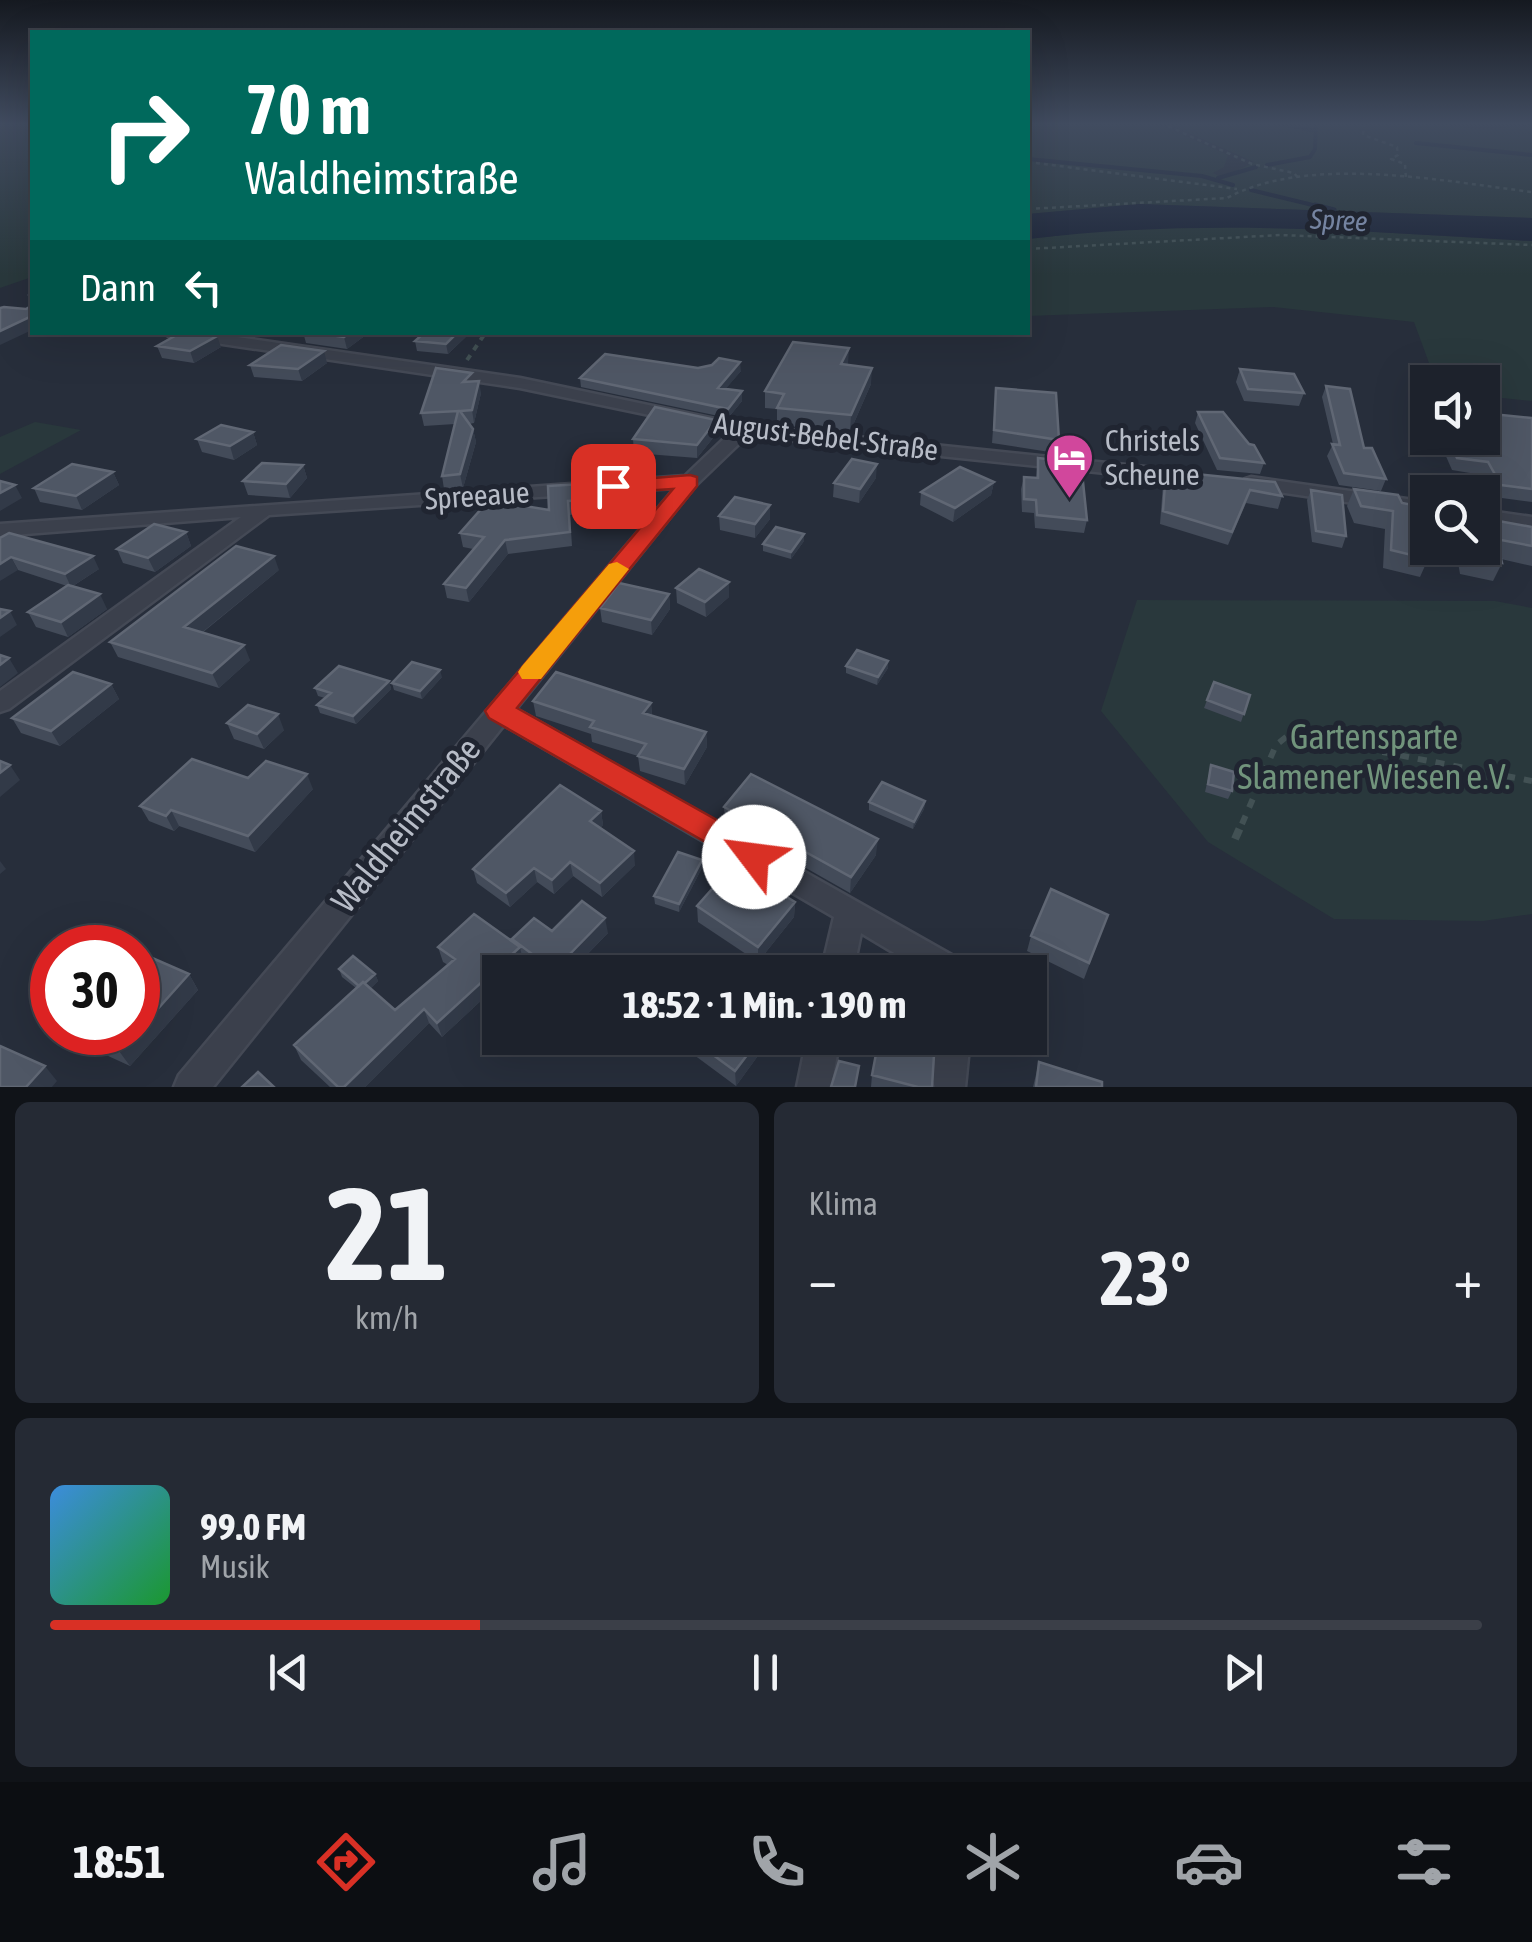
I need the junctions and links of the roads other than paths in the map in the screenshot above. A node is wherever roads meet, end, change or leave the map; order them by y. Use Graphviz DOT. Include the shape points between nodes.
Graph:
graph roads {
  1 [pos="191,335"];
  2 [pos="743,430"];
  3 [pos="1209,479"];
  4 [pos="690,482"];
  5 [pos="1239,482"];
  6 [pos="1410,506"];
  7 [pos="264,510"];
  8 [pos="1500,519"];
  9 [pos="1532,523"];
  10 [pos="0,530"];
  11 [pos="0,703"];
  12 [pos="499,711"];
  13 [pos="850,911"];
  14 [pos="841,955"];
  15 [pos="925,955"];
  16 [pos="821,1055"];
  17 [pos="952,1055"];
  18 [pos="950,1081"];
  19 [pos="191,1087"];
  20 [pos="814,1087"];
  1 -- 2 [label="street, August-Bebel-Straße" via="454,372"];
  2 -- 3 [label="street, August-Bebel-Straße"];
  2 -- 4 [label="street, Waldheimstraße"];
  4 -- 7 [label="street, Spreeaue"];
  4 -- 12 [label="street, Waldheimstraße"];
  5 -- 6 [label="street"];
  7 -- 10 [label="street, Spreeaue"];
  7 -- 11 [label="street"];
  8 -- 9 [label="street"];
  12 -- 13 [label="street"];
  12 -- 19 [label="street, Waldheimstraße"];
  13 -- 14 [label="street"];
  13 -- 15 [label="street"];
  16 -- 20 [label="street"];
  17 -- 18 [label="street"];
}
